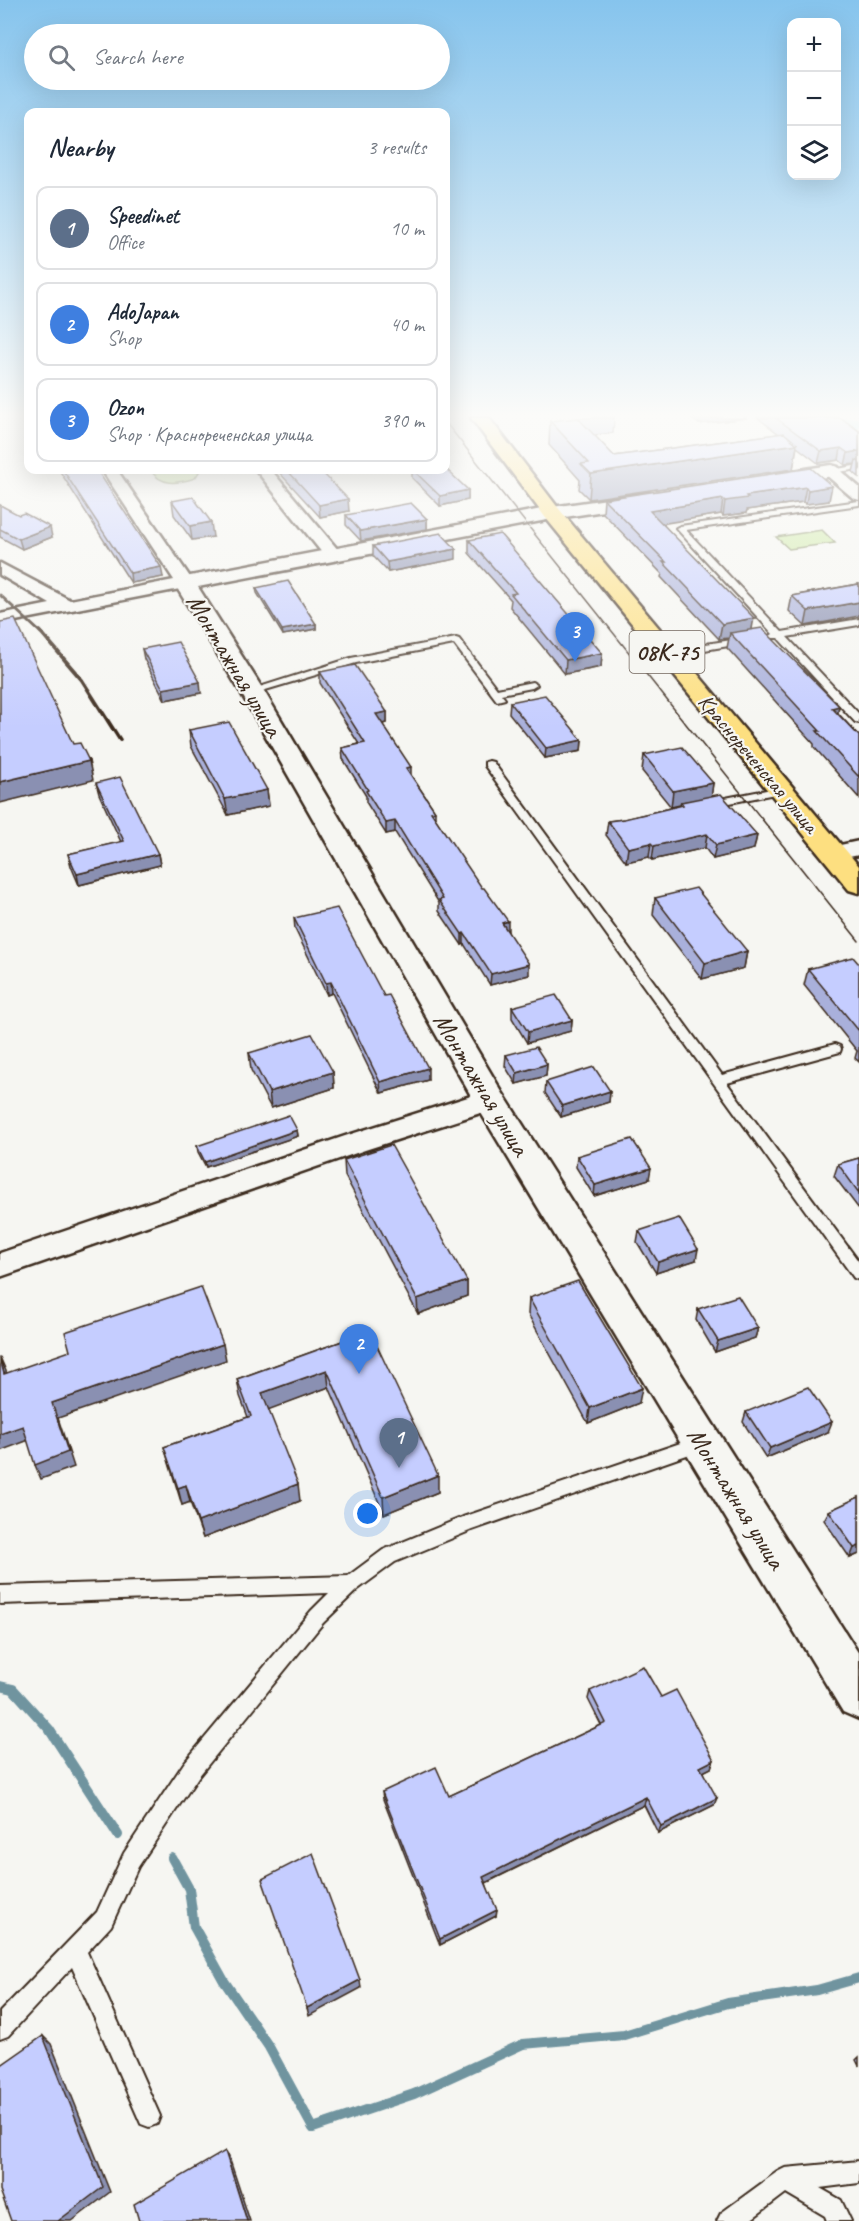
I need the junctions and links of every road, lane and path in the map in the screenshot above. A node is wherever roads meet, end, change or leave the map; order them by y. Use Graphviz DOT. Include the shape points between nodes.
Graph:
graph roads {
  1 [pos="144,522"];
  2 [pos="306,522"];
  3 [pos="507,522"];
  4 [pos="559,522"];
  5 [pos="727,522"];
  6 [pos="333,555"];
  7 [pos="0,568"];
  8 [pos="185,583"];
  9 [pos="67,606"];
  10 [pos="0,619"];
  11 [pos="859,622"];
  12 [pos="780,635"];
  13 [pos="769,637"];
  14 [pos="757,639"];
  15 [pos="668,653"];
  16 [pos="532,685"];
  17 [pos="252,691"];
  18 [pos="859,720"];
  19 [pos="489,764"];
  20 [pos="781,790"];
  21 [pos="694,808"];
  22 [pos="859,848"];
  23 [pos="834,853"];
  24 [pos="859,884"];
  25 [pos="835,1049"];
  26 [pos="719,1080"];
  27 [pos="490,1100"];
  28 [pos="0,1265"];
  29 [pos="859,1274"];
  30 [pos="703,1443"];
  31 [pos="351,1584"];
  32 [pos="0,1595"];
  33 [pos="859,1695"];
  34 [pos="75,1949"];
  35 [pos="0,2028"];
  36 [pos="149,2116"];
  37 [pos="859,2172"];
  38 [pos="784,2180"];
  39 [pos="729,2221"];
  40 [pos="839,2221"];
  1 -- 8 [label="street, Монтажная улица"];
  2 -- 6 [label="street"];
  3 -- 6 [label="street"];
  4 -- 15 [label="main road, Краснореченская улица / 08К-75"];
  5 -- 12 [label="lane" via="680,528"];
  6 -- 8 [label="street"];
  7 -- 9 [label="street"];
  8 -- 9 [label="street"];
  8 -- 17 [label="street, Монтажная улица"];
  9 -- 10 [label="street"];
  11 -- 12 [label="lane"];
  12 -- 13 [label="lane"];
  12 -- 18 [label="lane"];
  14 -- 15 [label="lane"];
  15 -- 20 [label="main road, Краснореченская улица / 08К-75"];
  16 -- 17 [label="lane" via="497,695 456,640 354,660"];
  17 -- 27 [label="street, Монтажная улица"];
  19 -- 26 [label="lane"];
  20 -- 21 [label="lane"];
  20 -- 23 [label="main road, Краснореченская улица / 08К-75"];
  22 -- 23 [label="street"];
  23 -- 24 [label="main road, Краснореченская улица / 08К-75"];
  25 -- 26 [label="lane"];
  26 -- 29 [label="lane"];
  27 -- 28 [label="street"];
  27 -- 30 [label="street, Монтажная улица"];
  30 -- 31 [label="lane" via="469,1523 389,1556"];
  30 -- 33 [label="street, Монтажная улица" via="842,1652"];
  31 -- 32 [label="lane"];
  31 -- 34 [label="lane" via="317,1617 191,1770 131,1860 104,1919"];
  34 -- 35 [label="lane"];
  34 -- 36 [label="lane"];
  37 -- 38 [label="lane"];
  38 -- 39 [label="lane"];
  38 -- 40 [label="lane" via="833,2208"];
}
